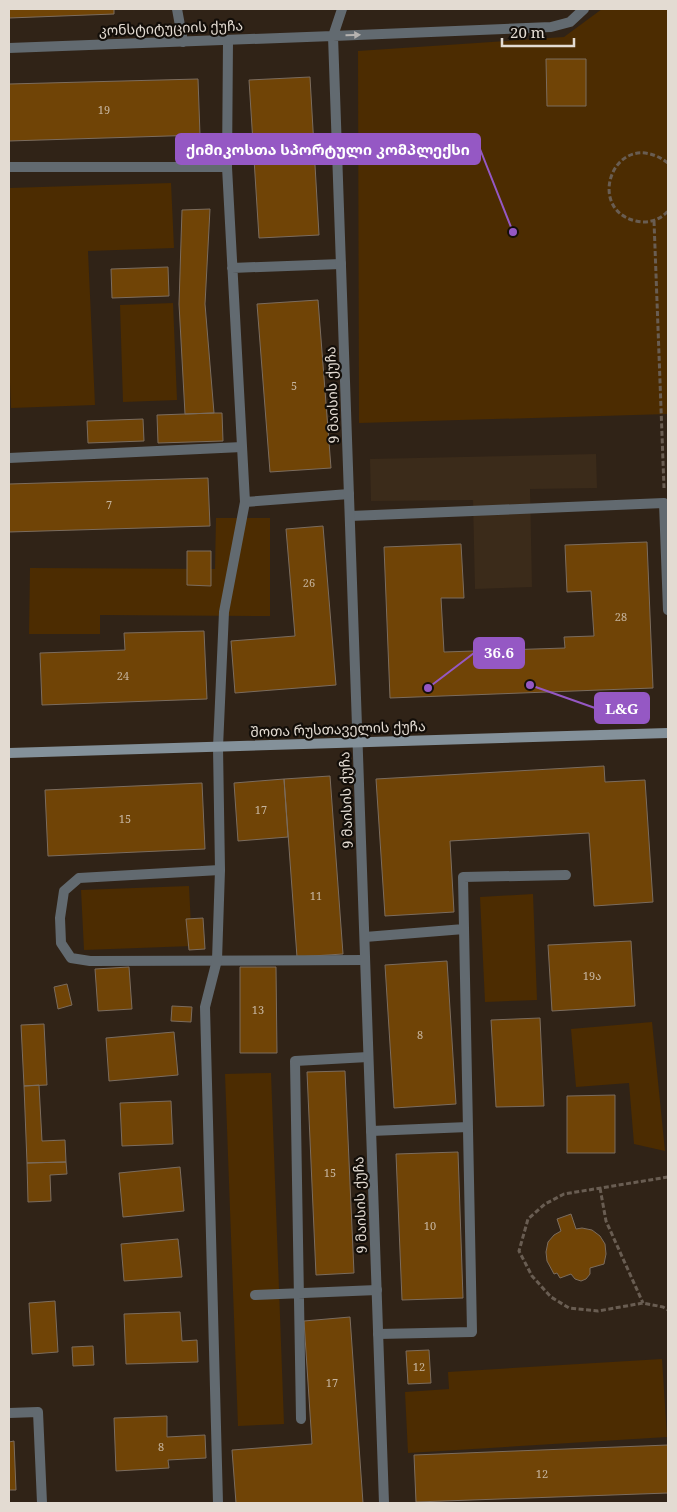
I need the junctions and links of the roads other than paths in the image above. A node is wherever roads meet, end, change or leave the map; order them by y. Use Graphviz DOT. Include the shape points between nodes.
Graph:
graph roads {
  1 [pos="177,9"];
  2 [pos="342,9"];
  3 [pos="584,9"];
  4 [pos="333,36"];
  5 [pos="228,40"];
  6 [pos="183,42"];
  7 [pos="9,48"];
  8 [pos="9,167"];
  9 [pos="227,167"];
  10 [pos="341,264"];
  11 [pos="232,268"];
  12 [pos="242,447"];
  13 [pos="9,458"];
  14 [pos="349,494"];
  15 [pos="245,502"];
  16 [pos="350,516"];
  17 [pos="668,563"];
  18 [pos="668,610"];
  19 [pos="668,733"];
  20 [pos="358,742"];
  21 [pos="218,747"];
  22 [pos="9,753"];
  23 [pos="220,870"];
  24 [pos="566,875"];
  25 [pos="464,929"];
  26 [pos="364,937"];
  27 [pos="217,960"];
  28 [pos="365,960"];
  29 [pos="368,1057"];
  30 [pos="468,1127"];
  31 [pos="371,1130"];
  32 [pos="377,1290"];
  33 [pos="299,1294"];
  34 [pos="255,1295"];
  35 [pos="378,1334"];
  36 [pos="9,1413"];
  37 [pos="301,1419"];
  38 [pos="42,1503"];
  39 [pos="218,1503"];
  40 [pos="384,1503"];
  1 -- 6 [label="street"];
  2 -- 4 [label="street"];
  4 -- 3 [label="street, კონსტიტუციის ქუჩა, one-way" via="551,27 570,22"];
  4 -- 5 [label="street, კონსტიტუციის ქუჩა"];
  4 -- 10 [label="street, 9 მაისის ქუჩა"];
  5 -- 6 [label="street, კონსტიტუციის ქუჩა"];
  5 -- 9 [label="street"];
  6 -- 7 [label="street, კონსტიტუციის ქუჩა"];
  8 -- 9 [label="street"];
  9 -- 11 [label="street"];
  10 -- 11 [label="street"];
  10 -- 14 [label="street, 9 მაისის ქუჩა"];
  11 -- 12 [label="street"];
  12 -- 13 [label="street"];
  12 -- 15 [label="street"];
  14 -- 15 [label="street"];
  14 -- 16 [label="street, 9 მაისის ქუჩა"];
  15 -- 21 [label="street" via="224,612"];
  16 -- 17 [label="street" via="664,503"];
  16 -- 20 [label="street, 9 მაისის ქუჩა"];
  17 -- 18 [label="street"];
  19 -- 20 [label="street, შოთა რუსთაველის ქუჩა"];
  20 -- 21 [label="street, შოთა რუსთაველის ქუჩა"];
  20 -- 26 [label="street, 9 მაისის ქუჩა"];
  21 -- 22 [label="street, შოთა რუსთაველის ქუჩა"];
  21 -- 23 [label="street"];
  23 -- 27 [label="street"];
  23 -- 27 [label="street" via="79,878 64,891 60,918 61,943 71,958"];
  24 -- 25 [label="street" via="463,877"];
  25 -- 26 [label="street"];
  25 -- 30 [label="street"];
  26 -- 28 [label="street, 9 მაისის ქუჩა"];
  27 -- 28 [label="street"];
  27 -- 39 [label="street" via="206,1007"];
  28 -- 29 [label="street, 9 მაისის ქუჩა"];
  29 -- 31 [label="street, 9 მაისის ქუჩა"];
  29 -- 33 [label="street" via="295,1061"];
  30 -- 31 [label="street"];
  30 -- 35 [label="street" via="472,1332"];
  31 -- 32 [label="street, 9 მაისის ქუჩა"];
  32 -- 33 [label="street"];
  32 -- 35 [label="street, 9 მაისის ქუჩა"];
  33 -- 34 [label="street"];
  33 -- 37 [label="street"];
  35 -- 40 [label="street, 9 მაისის ქუჩა"];
  36 -- 38 [label="street" via="38,1412"];
}
